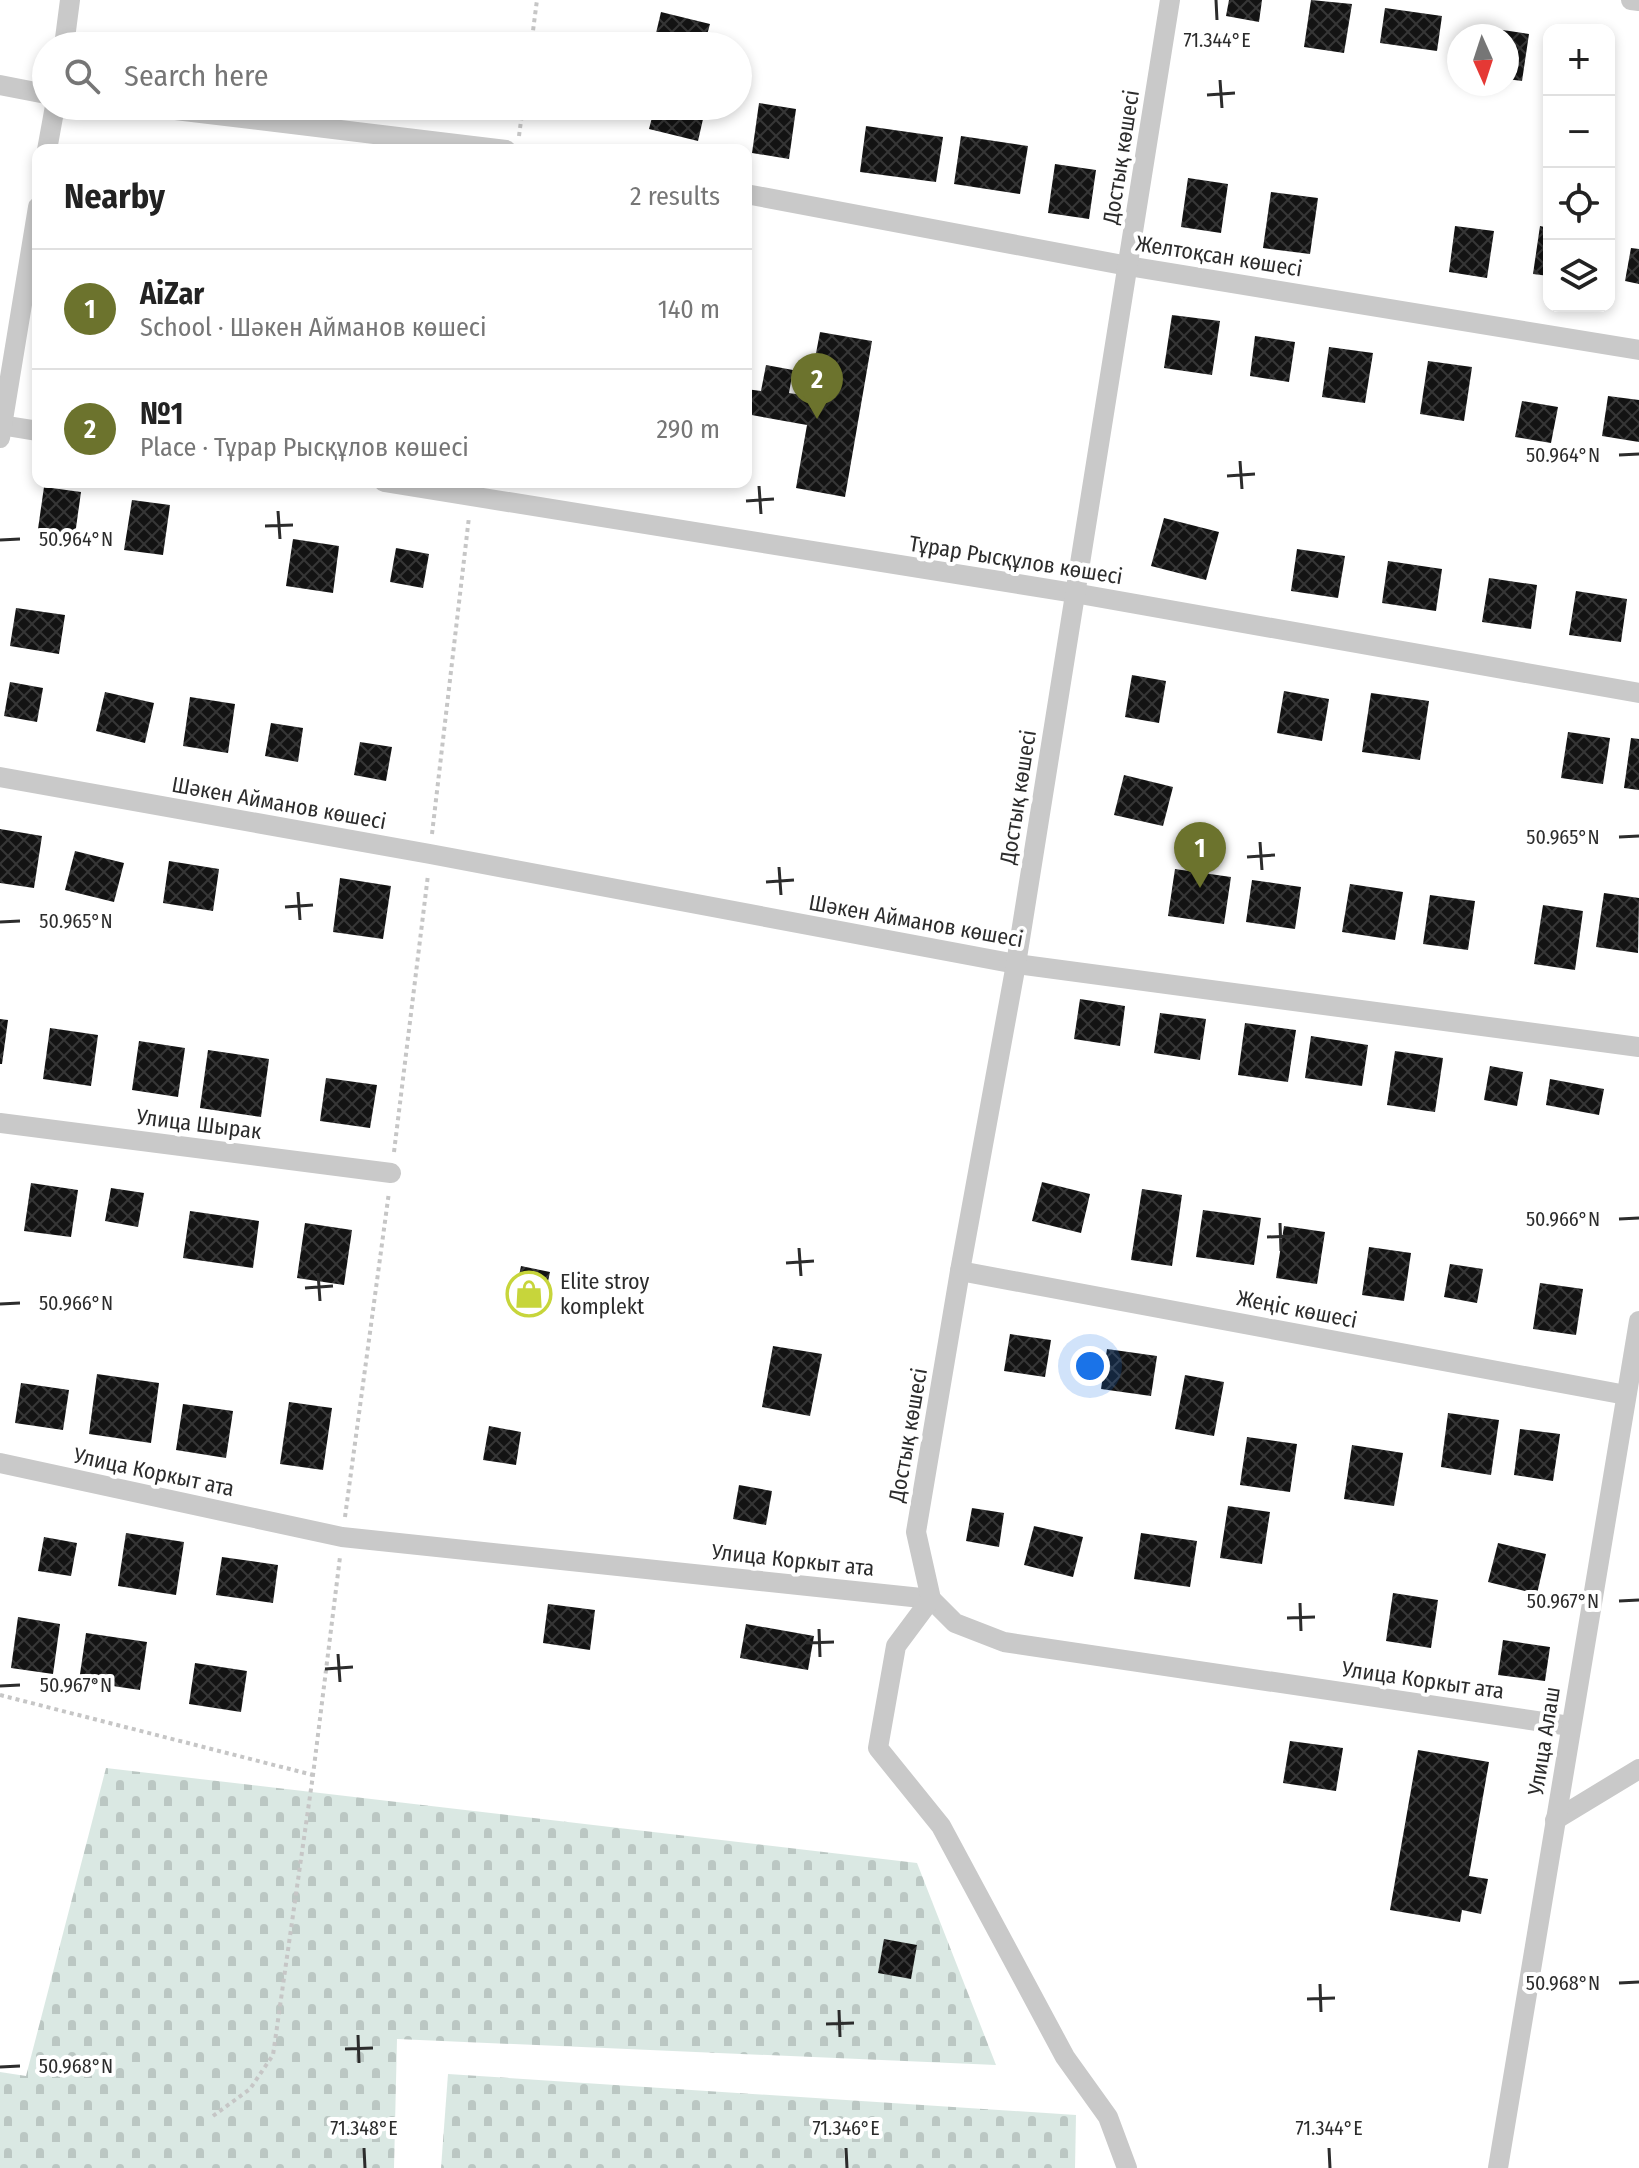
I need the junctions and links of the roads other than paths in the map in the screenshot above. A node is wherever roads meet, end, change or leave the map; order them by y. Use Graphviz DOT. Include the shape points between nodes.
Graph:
graph roads {
  1 [pos="70,0"];
  2 [pos="1170,0"];
  3 [pos="1631,0"];
  4 [pos="1639,1"];
  5 [pos="66,32"];
  6 [pos="0,85"];
  7 [pos="32,91"];
  8 [pos="52,120"];
  9 [pos="282,120"];
  10 [pos="513,143"];
  11 [pos="48,144"];
  12 [pos="752,195"];
  13 [pos="32,243"];
  14 [pos="1128,266"];
  15 [pos="1639,350"];
  16 [pos="1,429"];
  17 [pos="32,431"];
  18 [pos="425,488"];
  19 [pos="1074,593"];
  20 [pos="1639,693"];
  21 [pos="0,777"];
  22 [pos="1016,964"];
  23 [pos="1639,1047"];
  24 [pos="0,1123"];
  25 [pos="391,1173"];
  26 [pos="960,1271"];
  27 [pos="1639,1321"];
  28 [pos="1626,1395"];
  29 [pos="0,1463"];
  30 [pos="931,1599"];
  31 [pos="1570,1726"];
  32 [pos="1639,1769"];
  33 [pos="1555,1820"];
  34 [pos="1127,2168"];
  35 [pos="1498,2168"];
  1 -- 5 [label="street"];
  2 -- 14 [label="street, Достық көшесі"];
  3 -- 4 [label="street"];
  6 -- 7 [label="street"];
  8 -- 11 [label="street"];
  9 -- 10 [label="street"];
  12 -- 14 [label="street, Желтоқсан көшесі"];
  13 -- 16 [label="street"];
  14 -- 15 [label="street, Желтоқсан көшесі"];
  14 -- 19 [label="street, Достық көшесі"];
  16 -- 17 [label="street"];
  18 -- 19 [label="street, Тұрар Рысқұлов көшесі"];
  19 -- 20 [label="street, Тұрар Рысқұлов көшесі"];
  19 -- 22 [label="street, Достық көшесі"];
  21 -- 22 [label="street, Шәкен Айманов көшесі"];
  22 -- 23 [label="street, Шәкен Айманов көшесі"];
  22 -- 26 [label="street, Достық көшесі"];
  24 -- 25 [label="street, Улица Шырак"];
  26 -- 28 [label="street, Жеңіс көшесі"];
  26 -- 30 [label="street, Достық көшесі" via="916,1532"];
  27 -- 28 [label="street, Улица Алаш"];
  28 -- 31 [label="street, Улица Алаш"];
  29 -- 30 [label="street, Улица Коркыт ата" via="342,1537"];
  30 -- 31 [label="street, Улица Коркыт ата" via="955,1623 1004,1642"];
  30 -- 34 [label="street" via="896,1646 878,1748 941,1826 1065,2057 1108,2117"];
  31 -- 33 [label="street, Улица Алаш"];
  32 -- 33 [label="street"];
  33 -- 35 [label="street, Улица Алаш"];
}
